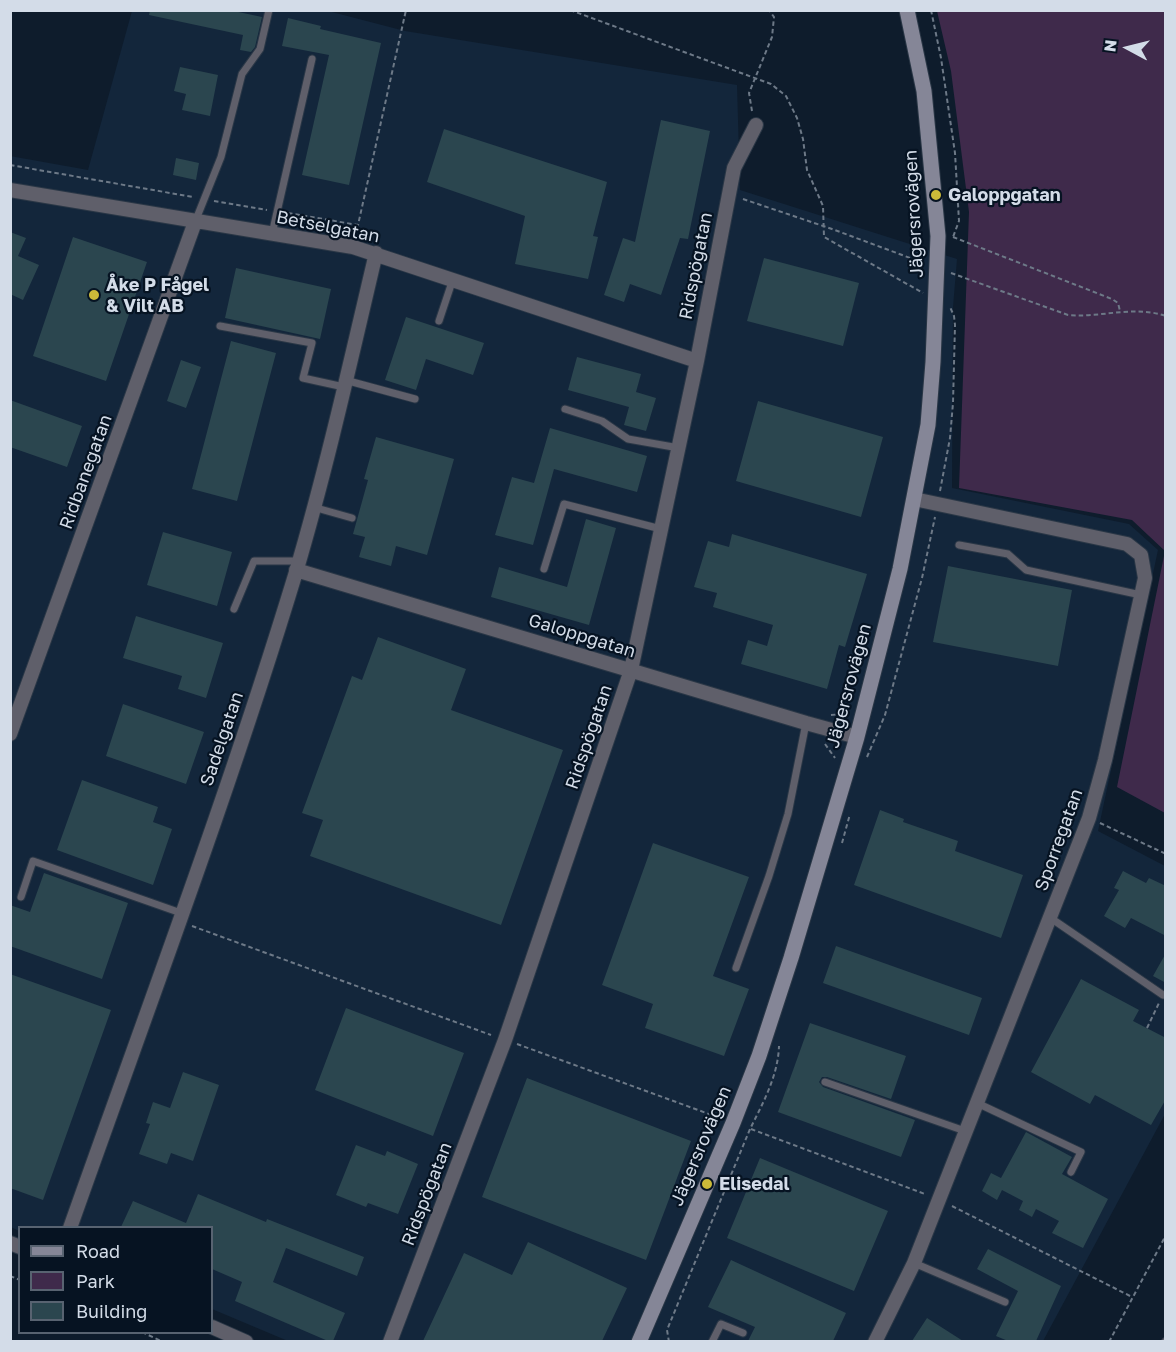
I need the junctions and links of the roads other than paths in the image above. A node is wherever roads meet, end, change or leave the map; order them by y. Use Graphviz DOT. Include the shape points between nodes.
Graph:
graph roads {
  1 [pos="269,10"];
  2 [pos="907,10"];
  3 [pos="312,59"];
  4 [pos="756,125"];
  5 [pos="10,190"];
  6 [pos="195,222"];
  7 [pos="272,234"];
  8 [pos="376,253"];
  9 [pos="453,279"];
  10 [pos="440,321"];
  11 [pos="220,326"];
  12 [pos="697,361"];
  13 [pos="345,384"];
  14 [pos="415,399"];
  15 [pos="565,409"];
  16 [pos="679,448"];
  17 [pos="914,499"];
  18 [pos="313,507"];
  19 [pos="352,518"];
  20 [pos="661,529"];
  21 [pos="959,545"];
  22 [pos="298,565"];
  23 [pos="544,569"];
  24 [pos="1141,595"];
  25 [pos="234,609"];
  26 [pos="631,670"];
  27 [pos="806,723"];
  28 [pos="10,734"];
  29 [pos="857,737"];
  30 [pos="21,897"];
  31 [pos="180,917"];
  32 [pos="1048,920"];
  33 [pos="736,968"];
  34 [pos="1163,995"];
  35 [pos="825,1082"];
  36 [pos="977,1102"];
  37 [pos="965,1131"];
  38 [pos="1071,1172"];
  39 [pos="70,1226"];
  40 [pos="914,1263"];
  41 [pos="1005,1302"];
  42 [pos="213,1327"];
  43 [pos="743,1333"];
  44 [pos="246,1341"];
  45 [pos="390,1341"];
  46 [pos="639,1341"];
  47 [pos="712,1341"];
  48 [pos="875,1341"];
  1 -- 6 [label="lane" via="260,49 242,74 221,157"];
  2 -- 17 [label="street, Jägersrovägen" via="924,91 938,236 933,373"];
  3 -- 7 [label="lane"];
  4 -- 12 [label="street, Ridspögatan" via="734,168"];
  5 -- 6 [label="street, Betselgatan"];
  6 -- 7 [label="street, Betselgatan"];
  6 -- 28 [label="street, Ridbanegatan"];
  7 -- 8 [label="street, Betselgatan"];
  8 -- 9 [label="street, Betselgatan"];
  8 -- 13 [label="street, Sadelgatan"];
  9 -- 10 [label="lane"];
  9 -- 12 [label="street, Betselgatan"];
  11 -- 13 [label="lane" via="312,343 303,378"];
  12 -- 16 [label="street, Ridspögatan"];
  13 -- 14 [label="lane"];
  13 -- 18 [label="street, Sadelgatan"];
  15 -- 16 [label="lane" via="602,420 628,439"];
  16 -- 20 [label="street, Ridspögatan"];
  17 -- 24 [label="street, Sporregatan" via="1127,544 1141,555 1145,578"];
  17 -- 29 [label="street, Jägersrovägen"];
  18 -- 19 [label="lane"];
  18 -- 22 [label="street, Sadelgatan"];
  20 -- 23 [label="lane" via="564,504"];
  20 -- 26 [label="street, Ridspögatan"];
  21 -- 24 [label="lane" via="1008,554 1026,570"];
  22 -- 25 [label="lane" via="254,561"];
  22 -- 26 [label="street, Galoppgatan"];
  22 -- 31 [label="street, Sadelgatan" via="251,715"];
  24 -- 32 [label="street, Sporregatan" via="1089,818"];
  26 -- 27 [label="street, Galoppgatan"];
  26 -- 45 [label="street, Ridspögatan" via="505,1040"];
  27 -- 29 [label="street, Galoppgatan"];
  27 -- 33 [label="lane" via="788,814"];
  29 -- 46 [label="street, Jägersrovägen" via="759,1056"];
  30 -- 31 [label="lane" via="33,861"];
  31 -- 39 [label="street, Sadelgatan"];
  32 -- 34 [label="lane"];
  32 -- 36 [label="street, Sporregatan"];
  35 -- 37 [label="lane"];
  36 -- 37 [label="street, Sporregatan"];
  36 -- 38 [label="lane" via="1081,1152"];
  37 -- 40 [label="street, Sporregatan"];
  40 -- 41 [label="lane"];
  40 -- 48 [label="street, Sporregatan"];
  42 -- 44 [label="street"];
  43 -- 47 [label="lane" via="721,1324"];
}
